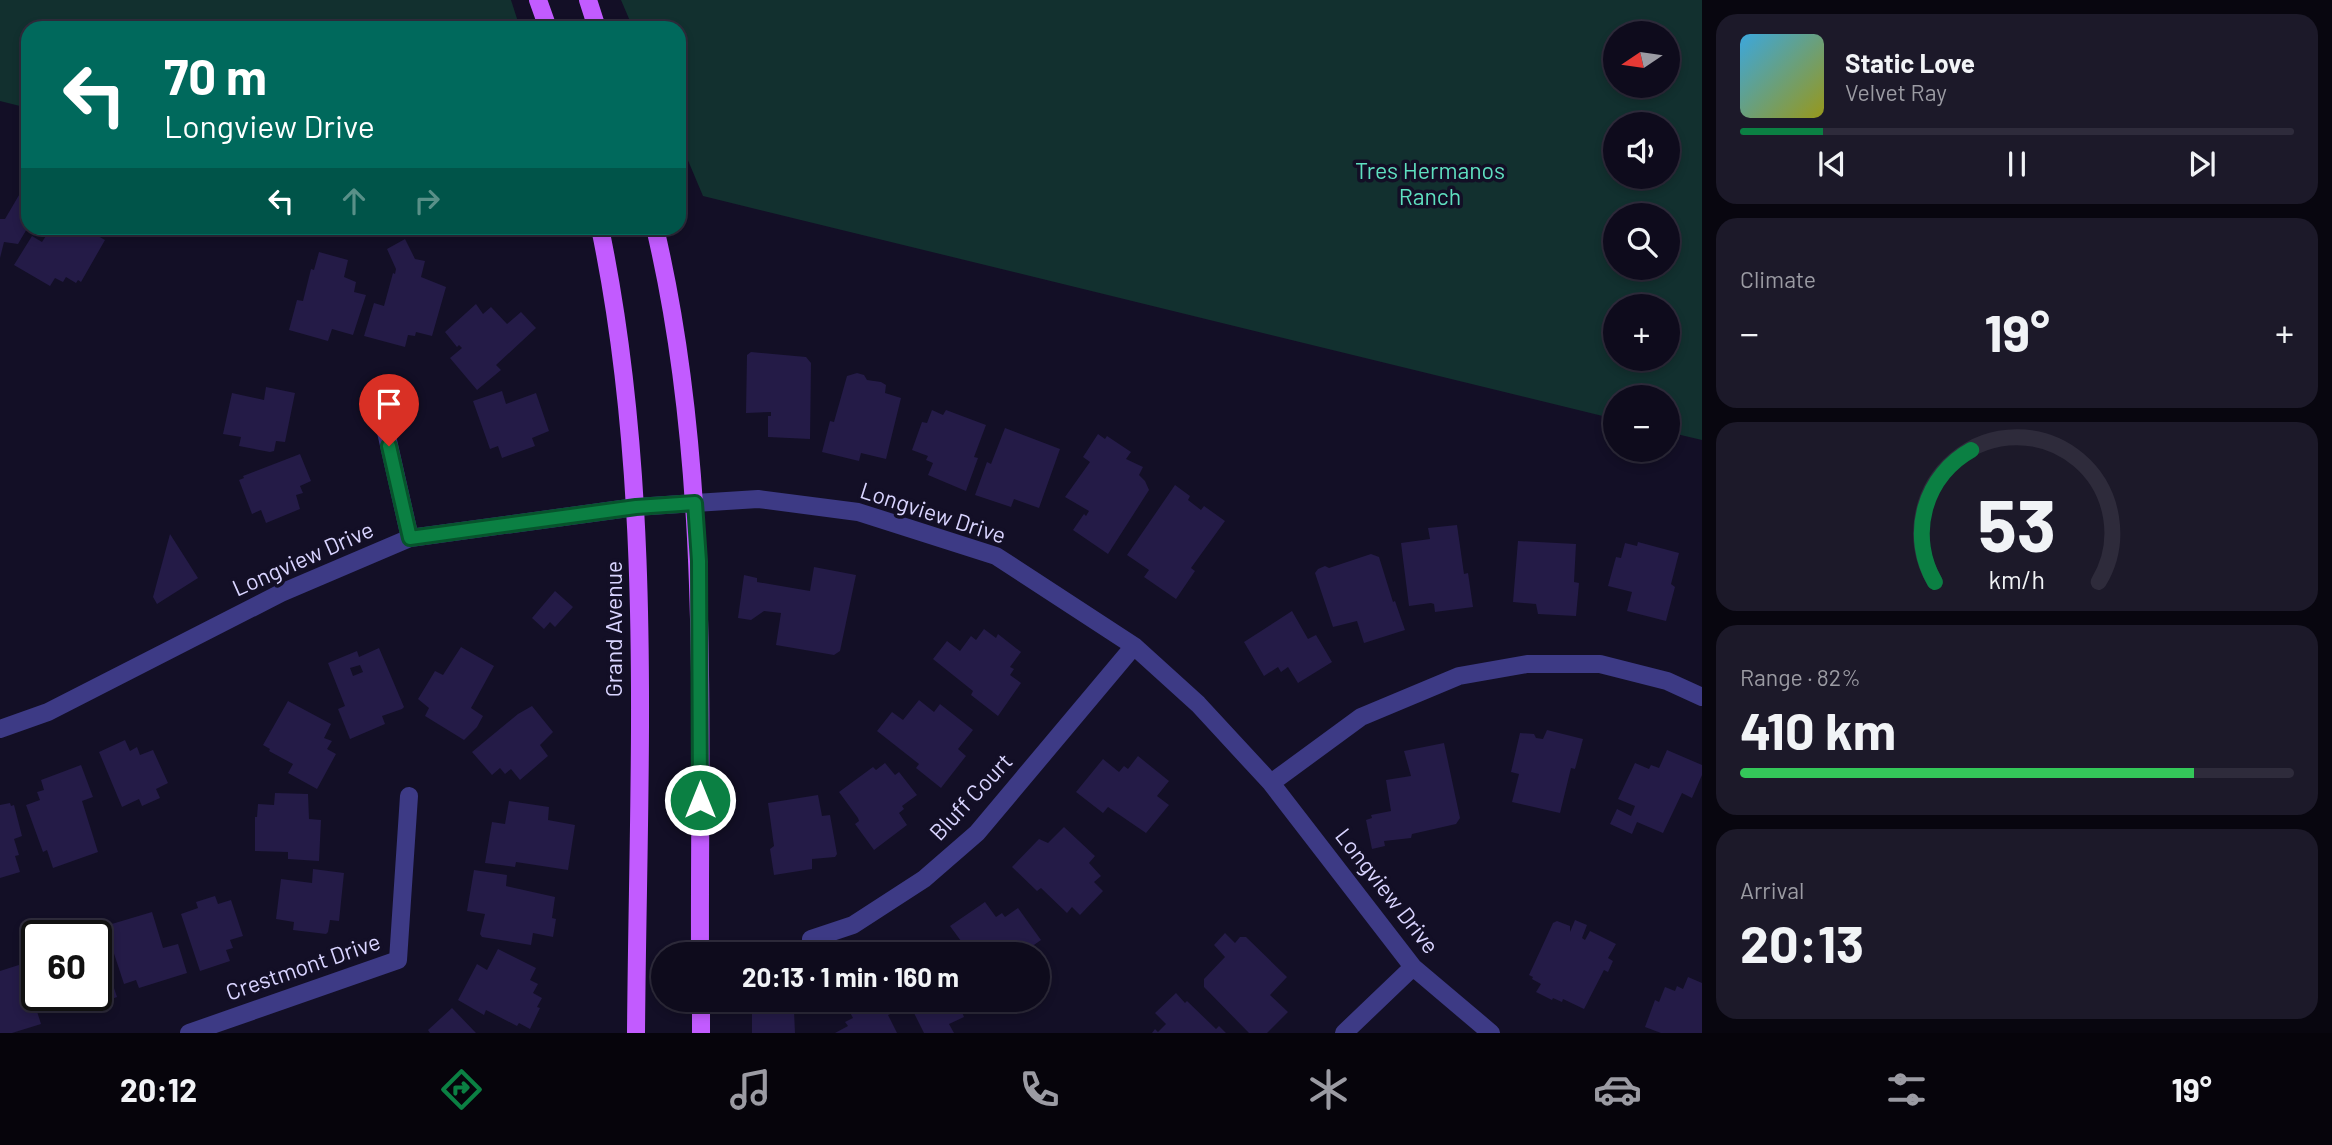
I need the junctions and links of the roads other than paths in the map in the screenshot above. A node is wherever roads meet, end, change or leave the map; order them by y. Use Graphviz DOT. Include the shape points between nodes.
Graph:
graph roads {
  1 [pos="538,0"];
  2 [pos="587,0"];
  3 [pos="546,21"];
  4 [pos="594,21"];
  5 [pos="601,235"];
  6 [pos="657,235"];
  7 [pos="384,423"];
  8 [pos="695,503"];
  9 [pos="636,507"];
  10 [pos="410,538"];
  11 [pos="1134,646"];
  12 [pos="1702,697"];
  13 [pos="0,729"];
  14 [pos="1271,783"];
  15 [pos="409,796"];
  16 [pos="811,939"];
  17 [pos="700,942"];
  18 [pos="1413,967"];
  19 [pos="701,1012"];
  20 [pos="188,1033"];
  21 [pos="636,1033"];
  22 [pos="701,1033"];
  23 [pos="1344,1033"];
  24 [pos="1491,1033"];
  1 -- 3 [label="main road"];
  2 -- 4 [label="main road"];
  5 -- 9 [label="main road, Grand Avenue" via="620,344"];
  6 -- 8 [label="main road" via="690,439"];
  7 -- 10 [label="street"];
  8 -- 9 [label="street, Longview Drive"];
  8 -- 11 [label="street, Longview Drive" via="758,499 858,512 996,556"];
  8 -- 17 [label="main road"];
  9 -- 10 [label="street, Longview Drive"];
  9 -- 21 [label="main road, Grand Avenue"];
  10 -- 13 [label="street, Longview Drive" via="281,593 48,712"];
  11 -- 14 [label="street, Longview Drive" via="1198,704"];
  11 -- 16 [label="street, Bluff Court" via="977,833 924,879 853,925"];
  12 -- 14 [label="street" via="1667,681 1601,664 1527,664 1459,676 1361,717"];
  14 -- 18 [label="street, Longview Drive"];
  15 -- 20 [label="street, Crestmont Drive" via="398,960"];
  18 -- 23 [label="street"];
  18 -- 24 [label="street, Longview Drive"];
  19 -- 22 [label="main road"];
}
